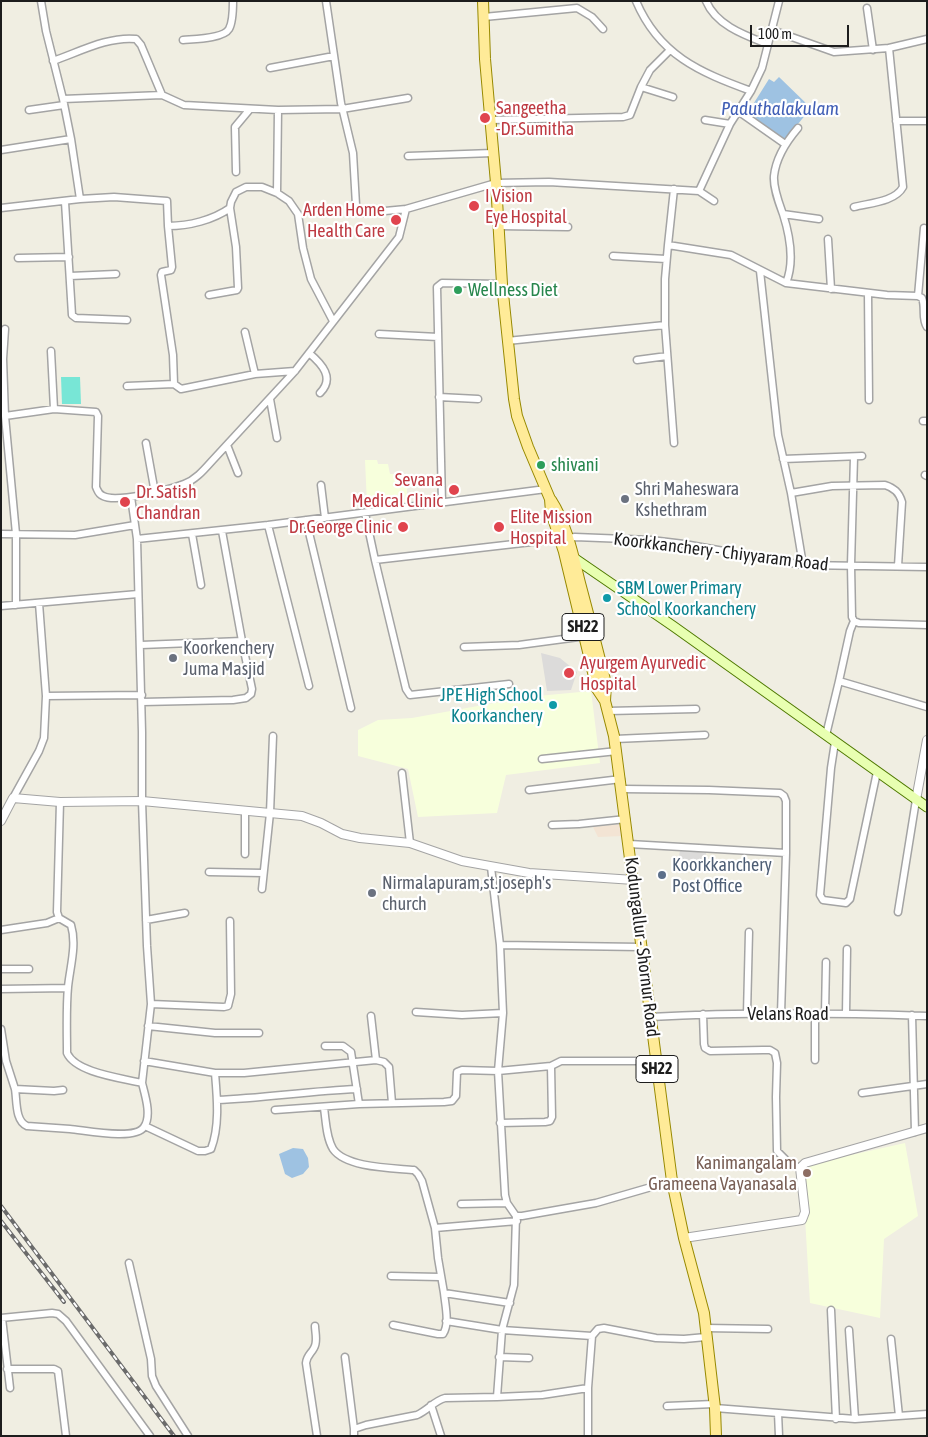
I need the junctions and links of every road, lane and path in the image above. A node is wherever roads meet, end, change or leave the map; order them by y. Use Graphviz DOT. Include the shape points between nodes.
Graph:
graph roads {
  1 [pos="40,1"];
  2 [pos="234,1"];
  3 [pos="326,1"];
  4 [pos="483,1"];
  5 [pos="636,1"];
  6 [pos="706,1"];
  7 [pos="779,1"];
  8 [pos="867,8"];
  9 [pos="484,16"];
  10 [pos="603,29"];
  11 [pos="772,30"];
  12 [pos="927,39"];
  13 [pos="183,40"];
  14 [pos="767,44"];
  15 [pos="889,48"];
  16 [pos="670,50"];
  17 [pos="873,50"];
  18 [pos="334,56"];
  19 [pos="53,61"];
  20 [pos="270,68"];
  21 [pos="641,87"];
  22 [pos="751,91"];
  23 [pos="162,95"];
  24 [pos="408,98"];
  25 [pos="673,98"];
  26 [pos="64,102"];
  27 [pos="250,109"];
  28 [pos="28,110"];
  29 [pos="278,110"];
  30 [pos="342,110"];
  31 [pos="738,111"];
  32 [pos="491,120"];
  33 [pos="705,120"];
  34 [pos="927,121"];
  35 [pos="896,122"];
  36 [pos="730,124"];
  37 [pos="798,128"];
  38 [pos="71,140"];
  39 [pos="785,144"];
  40 [pos="1,150"];
  41 [pos="493,153"];
  42 [pos="408,156"];
  43 [pos="236,172"];
  44 [pos="496,183"];
  45 [pos="674,189"];
  46 [pos="699,191"];
  47 [pos="277,193"];
  48 [pos="80,199"];
  49 [pos="714,201"];
  50 [pos="65,202"];
  51 [pos="854,206"];
  52 [pos="1,208"];
  53 [pos="230,208"];
  54 [pos="406,209"];
  55 [pos="783,214"];
  56 [pos="819,219"];
  57 [pos="168,226"];
  58 [pos="498,226"];
  59 [pos="568,227"];
  60 [pos="924,228"];
  61 [pos="828,239"];
  62 [pos="668,245"];
  63 [pos="613,256"];
  64 [pos="69,257"];
  65 [pos="18,258"];
  66 [pos="666,259"];
  67 [pos="760,271"];
  68 [pos="116,274"];
  69 [pos="70,276"];
  70 [pos="786,283"];
  71 [pos="502,284"];
  72 [pos="831,289"];
  73 [pos="868,293"];
  74 [pos="209,295"];
  75 [pos="918,296"];
  76 [pos="127,320"];
  77 [pos="333,321"];
  78 [pos="664,325"];
  79 [pos="927,327"];
  80 [pos="5,329"];
  81 [pos="245,332"];
  82 [pos="379,334"];
  83 [pos="438,336"];
  84 [pos="507,340"];
  85 [pos="51,351"];
  86 [pos="309,353"];
  87 [pos="667,356"];
  88 [pos="2,359"];
  89 [pos="637,360"];
  90 [pos="295,371"];
  91 [pos="255,374"];
  92 [pos="174,384"];
  93 [pos="127,386"];
  94 [pos="320,393"];
  95 [pos="439,397"];
  96 [pos="270,399"];
  97 [pos="478,399"];
  98 [pos="869,400"];
  99 [pos="54,409"];
  100 [pos="5,416"];
  101 [pos="277,438"];
  102 [pos="674,442"];
  103 [pos="146,443"];
  104 [pos="227,445"];
  105 [pos="862,456"];
  106 [pos="854,457"];
  107 [pos="783,459"];
  108 [pos="238,473"];
  109 [pos="321,485"];
  110 [pos="855,486"];
  111 [pos="546,489"];
  112 [pos="155,493"];
  113 [pos="791,493"];
  114 [pos="131,497"];
  115 [pos="442,503"];
  116 [pos="366,513"];
  117 [pos="325,518"];
  118 [pos="306,520"];
  119 [pos="135,525"];
  120 [pos="268,525"];
  121 [pos="222,531"];
  122 [pos="1,534"];
  123 [pos="16,534"];
  124 [pos="192,534"];
  125 [pos="568,538"];
  126 [pos="137,539"];
  127 [pos="574,558"];
  128 [pos="375,560"];
  129 [pos="803,565"];
  130 [pos="851,565"];
  131 [pos="898,566"];
  132 [pos="927,567"];
  133 [pos="201,585"];
  134 [pos="138,594"];
  135 [pos="39,603"];
  136 [pos="16,605"];
  137 [pos="1,606"];
  138 [pos="854,621"];
  139 [pos="927,625"];
  140 [pos="586,636"];
  141 [pos="242,641"];
  142 [pos="141,645"];
  143 [pos="464,647"];
  144 [pos="839,681"];
  145 [pos="509,684"];
  146 [pos="309,686"];
  147 [pos="46,696"];
  148 [pos="142,698"];
  149 [pos="606,706"];
  150 [pos="927,707"];
  151 [pos="351,708"];
  152 [pos="696,708"];
  153 [pos="705,735"];
  154 [pos="826,735"];
  155 [pos="273,736"];
  156 [pos="615,739"];
  157 [pos="927,740"];
  158 [pos="835,742"];
  159 [pos="617,751"];
  160 [pos="542,758"];
  161 [pos="876,772"];
  162 [pos="402,773"];
  163 [pos="622,784"];
  164 [pos="529,790"];
  165 [pos="13,798"];
  166 [pos="916,800"];
  167 [pos="142,801"];
  168 [pos="60,802"];
  169 [pos="927,807"];
  170 [pos="245,811"];
  171 [pos="270,813"];
  172 [pos="626,819"];
  173 [pos="1,821"];
  174 [pos="552,824"];
  175 [pos="410,843"];
  176 [pos="629,844"];
  177 [pos="786,853"];
  178 [pos="245,854"];
  179 [pos="491,866"];
  180 [pos="209,872"];
  181 [pos="263,873"];
  182 [pos="634,880"];
  183 [pos="262,888"];
  184 [pos="898,912"];
  185 [pos="185,913"];
  186 [pos="59,918"];
  187 [pos="146,920"];
  188 [pos="230,921"];
  189 [pos="1,930"];
  190 [pos="749,932"];
  191 [pos="500,945"];
  192 [pos="641,947"];
  193 [pos="847,949"];
  194 [pos="826,962"];
  195 [pos="1,969"];
  196 [pos="29,969"];
  197 [pos="68,988"];
  198 [pos="1,989"];
  199 [pos="151,1004"];
  200 [pos="416,1012"];
  201 [pos="503,1013"];
  202 [pos="703,1014"];
  203 [pos="747,1014"];
  204 [pos="781,1014"];
  205 [pos="815,1014"];
  206 [pos="825,1014"];
  207 [pos="846,1014"];
  208 [pos="912,1015"];
  209 [pos="371,1016"];
  210 [pos="927,1016"];
  211 [pos="650,1017"];
  212 [pos="148,1026"];
  213 [pos="1,1029"];
  214 [pos="259,1034"];
  215 [pos="325,1046"];
  216 [pos="376,1060"];
  217 [pos="815,1060"];
  218 [pos="144,1061"];
  219 [pos="656,1061"];
  220 [pos="353,1062"];
  221 [pos="551,1066"];
  222 [pos="498,1071"];
  223 [pos="215,1073"];
  224 [pos="142,1082"];
  225 [pos="927,1084"];
  226 [pos="914,1087"];
  227 [pos="15,1089"];
  228 [pos="357,1089"];
  229 [pos="63,1090"];
  230 [pos="862,1093"];
  231 [pos="217,1100"];
  232 [pos="359,1104"];
  233 [pos="392,1104"];
  234 [pos="324,1108"];
  235 [pos="275,1110"];
  236 [pos="500,1123"];
  237 [pos="145,1126"];
  238 [pos="927,1128"];
  239 [pos="915,1132"];
  240 [pos="800,1168"];
  241 [pos="672,1181"];
  242 [pos="507,1203"];
  243 [pos="461,1204"];
  244 [pos="516,1218"];
  245 [pos="435,1228"];
  246 [pos="684,1238"];
  247 [pos="129,1263"];
  248 [pos="391,1276"];
  249 [pos="440,1277"];
  250 [pos="444,1293"];
  251 [pos="510,1303"];
  252 [pos="830,1310"];
  253 [pos="1,1318"];
  254 [pos="446,1321"];
  255 [pos="393,1325"];
  256 [pos="315,1326"];
  257 [pos="768,1329"];
  258 [pos="502,1330"];
  259 [pos="849,1330"];
  260 [pos="706,1332"];
  261 [pos="592,1336"];
  262 [pos="890,1339"];
  263 [pos="499,1357"];
  264 [pos="344,1358"];
  265 [pos="529,1358"];
  266 [pos="8,1370"];
  267 [pos="10,1388"];
  268 [pos="588,1388"];
  269 [pos="496,1397"];
  270 [pos="431,1405"];
  271 [pos="667,1406"];
  272 [pos="715,1406"];
  273 [pos="778,1413"];
  274 [pos="927,1414"];
  275 [pos="899,1416"];
  276 [pos="836,1419"];
  277 [pos="855,1419"];
  278 [pos="354,1432"];
  279 [pos="66,1436"];
  280 [pos="150,1436"];
  281 [pos="188,1436"];
  282 [pos="317,1436"];
  283 [pos="440,1436"];
  284 [pos="588,1436"];
  285 [pos="716,1436"];
  286 [pos="779,1436"];
  1 -- 19 [label="street"];
  2 -- 13 [label="street" via="229,29 225,34"];
  3 -- 18 [label="street"];
  4 -- 9 [label="main road"];
  5 -- 16 [label="street" via="659,40"];
  6 -- 14 [label="street" via="738,33"];
  7 -- 11 [label="street"];
  8 -- 17 [label="street"];
  9 -- 10 [label="street" via="577,8 592,16"];
  9 -- 32 [label="main road"];
  11 -- 14 [label="street"];
  11 -- 17 [label="street" via="834,52"];
  12 -- 15 [label="street"];
  14 -- 22 [label="street" via="762,68"];
  15 -- 17 [label="street"];
  15 -- 35 [label="street"];
  16 -- 21 [label="street" via="650,70"];
  16 -- 22 [label="street" via="704,72"];
  18 -- 20 [label="street"];
  18 -- 30 [label="street"];
  19 -- 23 [label="street" via="114,40 136,39"];
  19 -- 26 [label="street"];
  21 -- 25 [label="street"];
  21 -- 32 [label="street" via="630,115"];
  22 -- 31 [label="street"];
  23 -- 26 [label="street"];
  23 -- 27 [label="street" via="184,105"];
  24 -- 30 [label="street"];
  26 -- 28 [label="street"];
  26 -- 38 [label="street"];
  27 -- 29 [label="street"];
  27 -- 43 [label="street" via="234,130"];
  29 -- 30 [label="street"];
  29 -- 47 [label="street"];
  30 -- 54 [label="street" via="353,153 358,210 364,213"];
  31 -- 36 [label="street"];
  31 -- 39 [label="street"];
  32 -- 41 [label="main road"];
  33 -- 36 [label="street"];
  34 -- 35 [label="street"];
  35 -- 51 [label="street" via="903,187 893,197"];
  36 -- 46 [label="street"];
  37 -- 39 [label="street"];
  38 -- 40 [label="street"];
  38 -- 48 [label="street"];
  39 -- 55 [label="street" via="774,178"];
  41 -- 42 [label="street"];
  41 -- 44 [label="main road"];
  44 -- 45 [label="street" via="549,182"];
  44 -- 54 [label="street"];
  44 -- 58 [label="main road"];
  45 -- 46 [label="street"];
  45 -- 62 [label="street"];
  46 -- 49 [label="street"];
  47 -- 53 [label="street" via="262,187 246,187 236,192"];
  47 -- 77 [label="street" via="289,201 298,214 311,279"];
  48 -- 50 [label="street"];
  48 -- 57 [label="street" via="114,197 167,201"];
  50 -- 52 [label="street"];
  50 -- 64 [label="street"];
  53 -- 57 [label="street" via="206,220"];
  53 -- 74 [label="street" via="238,288"];
  54 -- 77 [label="street" via="399,237"];
  55 -- 56 [label="street"];
  55 -- 70 [label="street" via="792,263"];
  57 -- 92 [label="street" via="172,267 161,276"];
  58 -- 59 [label="street"];
  58 -- 71 [label="main road"];
  60 -- 75 [label="street"];
  61 -- 72 [label="street"];
  62 -- 66 [label="street"];
  62 -- 67 [label="street" via="731,256"];
  63 -- 66 [label="street"];
  64 -- 65 [label="street"];
  64 -- 69 [label="street"];
  66 -- 78 [label="street"];
  67 -- 70 [label="street"];
  67 -- 107 [label="street"];
  68 -- 69 [label="street"];
  69 -- 76 [label="street" via="72,316"];
  70 -- 72 [label="street"];
  71 -- 83 [label="street" via="442,283 437,294"];
  71 -- 84 [label="main road"];
  72 -- 73 [label="street"];
  73 -- 75 [label="street"];
  73 -- 98 [label="street"];
  75 -- 79 [label="street" via="924,302"];
  77 -- 86 [label="street"];
  78 -- 84 [label="street"];
  78 -- 87 [label="street"];
  80 -- 88 [label="street"];
  81 -- 91 [label="street"];
  82 -- 83 [label="street"];
  83 -- 95 [label="street"];
  84 -- 111 [label="main road" via="517,416"];
  85 -- 99 [label="street"];
  86 -- 90 [label="street"];
  86 -- 94 [label="street" via="323,365 327,378 326,387"];
  87 -- 89 [label="street"];
  87 -- 102 [label="street"];
  88 -- 100 [label="street"];
  90 -- 91 [label="street"];
  90 -- 96 [label="street"];
  91 -- 92 [label="street" via="181,389"];
  92 -- 93 [label="street"];
  95 -- 97 [label="street"];
  95 -- 115 [label="street"];
  96 -- 101 [label="street"];
  96 -- 104 [label="street"];
  99 -- 100 [label="street"];
  99 -- 114 [label="street" via="96,412 96,487 105,498"];
  100 -- 123 [label="street"];
  103 -- 112 [label="street"];
  104 -- 108 [label="street"];
  104 -- 112 [label="street" via="196,478"];
  105 -- 106 [label="street"];
  106 -- 107 [label="street"];
  106 -- 110 [label="street"];
  107 -- 113 [label="street"];
  109 -- 117 [label="street"];
  110 -- 113 [label="street" via="832,486"];
  110 -- 130 [label="street"];
  110 -- 131 [label="street" via="884,485 900,494"];
  111 -- 115 [label="street"];
  111 -- 125 [label="main road"];
  112 -- 114 [label="street"];
  113 -- 129 [label="street"];
  114 -- 119 [label="street"];
  115 -- 116 [label="street"];
  116 -- 117 [label="street"];
  116 -- 128 [label="street"];
  117 -- 118 [label="street"];
  118 -- 120 [label="street"];
  118 -- 151 [label="street"];
  119 -- 123 [label="street" via="75,535"];
  119 -- 126 [label="street"];
  120 -- 121 [label="street"];
  120 -- 146 [label="street"];
  121 -- 124 [label="street"];
  121 -- 141 [label="street"];
  122 -- 123 [label="street"];
  123 -- 136 [label="street"];
  124 -- 126 [label="street"];
  124 -- 133 [label="street"];
  125 -- 127 [label="main road"];
  125 -- 128 [label="street, Koorkkanchery - Chiyyaram Road"];
  125 -- 129 [label="street, Koorkkanchery - Chiyyaram Road" via="652,540"];
  125 -- 140 [label="main road, Kodungallur - Shornur Road / SH22" via="564,552"];
  126 -- 134 [label="street"];
  127 -- 149 [label="main road" via="606,684"];
  127 -- 154 [label="main road"];
  128 -- 145 [label="street" via="410,694"];
  129 -- 130 [label="street, Koorkkanchery - Chiyyaram Road"];
  130 -- 131 [label="street, Koorkkanchery - Chiyyaram Road"];
  130 -- 138 [label="street"];
  131 -- 132 [label="street, Koorkkanchery - Chiyyaram Road"];
  134 -- 135 [label="street"];
  134 -- 142 [label="street"];
  135 -- 136 [label="street"];
  135 -- 147 [label="street"];
  136 -- 137 [label="street"];
  138 -- 139 [label="street"];
  138 -- 144 [label="street"];
  140 -- 143 [label="street" via="519,645"];
  140 -- 149 [label="main road, Kodungallur - Shornur Road / SH22" via="597,689"];
  141 -- 142 [label="street"];
  141 -- 148 [label="street" via="252,689 246,698"];
  142 -- 148 [label="street"];
  144 -- 150 [label="street"];
  144 -- 154 [label="street"];
  147 -- 148 [label="street"];
  147 -- 165 [label="street" via="44,738"];
  148 -- 167 [label="street"];
  149 -- 152 [label="street"];
  149 -- 156 [label="main road, Kodungallur - Shornur Road / SH22"];
  153 -- 156 [label="street"];
  154 -- 158 [label="main road"];
  155 -- 171 [label="street"];
  156 -- 159 [label="main road, Kodungallur - Shornur Road / SH22"];
  157 -- 166 [label="street"];
  158 -- 161 [label="main road"];
  158 -- 161 [label="street" via="820,894 823,900 846,903 850,899"];
  159 -- 160 [label="street"];
  159 -- 163 [label="main road, Kodungallur - Shornur Road / SH22"];
  161 -- 166 [label="main road"];
  162 -- 175 [label="street"];
  163 -- 164 [label="street"];
  163 -- 172 [label="main road, Kodungallur - Shornur Road / SH22"];
  163 -- 177 [label="street" via="780,794 786,801"];
  165 -- 168 [label="street"];
  165 -- 173 [label="street"];
  166 -- 169 [label="main road"];
  166 -- 184 [label="street"];
  167 -- 168 [label="street"];
  167 -- 170 [label="street"];
  167 -- 187 [label="street"];
  168 -- 186 [label="street" via="56,900"];
  170 -- 171 [label="street"];
  170 -- 178 [label="street"];
  171 -- 175 [label="street" via="302,816 342,834 360,838"];
  171 -- 181 [label="street"];
  172 -- 174 [label="street"];
  172 -- 176 [label="main road, Kodungallur - Shornur Road / SH22"];
  175 -- 179 [label="street" via="462,861"];
  176 -- 177 [label="street"];
  176 -- 182 [label="main road, Kodungallur - Shornur Road / SH22"];
  177 -- 204 [label="street"];
  179 -- 182 [label="street" via="529,873"];
  179 -- 191 [label="street"];
  180 -- 181 [label="street"];
  181 -- 183 [label="street"];
  182 -- 192 [label="main road, Kodungallur - Shornur Road / SH22"];
  185 -- 187 [label="street"];
  186 -- 189 [label="street"];
  186 -- 197 [label="street" via="71,925 73,932"];
  187 -- 199 [label="street"];
  188 -- 199 [label="street" via="231,994 228,1006"];
  190 -- 203 [label="street"];
  191 -- 192 [label="street"];
  191 -- 201 [label="street"];
  192 -- 211 [label="main road, Kodungallur - Shornur Road / SH22"];
  193 -- 207 [label="street"];
  194 -- 206 [label="street"];
  195 -- 196 [label="street"];
  197 -- 198 [label="street"];
  197 -- 224 [label="street" via="67,1054 70,1059 98,1073"];
  199 -- 212 [label="street"];
  200 -- 201 [label="street" via="462,1016"];
  201 -- 222 [label="street"];
  202 -- 203 [label="street, Velans Road"];
  202 -- 211 [label="street, Velans Road"];
  202 -- 240 [label="street" via="704,1044 710,1051 770,1050 775,1053 777,1150 790,1164"];
  203 -- 204 [label="street, Velans Road"];
  204 -- 205 [label="street, Velans Road"];
  205 -- 206 [label="street, Velans Road"];
  205 -- 217 [label="street"];
  206 -- 207 [label="street, Velans Road"];
  207 -- 208 [label="street, Velans Road"];
  208 -- 210 [label="street, Velans Road"];
  208 -- 226 [label="street"];
  209 -- 216 [label="street"];
  211 -- 219 [label="main road, Kodungallur - Shornur Road / SH22"];
  212 -- 214 [label="street"];
  212 -- 218 [label="street"];
  213 -- 227 [label="street"];
  215 -- 220 [label="street" via="348,1048"];
  216 -- 220 [label="street"];
  216 -- 233 [label="street" via="389,1067"];
  218 -- 223 [label="street"];
  218 -- 224 [label="street"];
  219 -- 221 [label="street" via="560,1060"];
  219 -- 241 [label="main road, Kodungallur - Shornur Road / SH22"];
  220 -- 223 [label="street"];
  220 -- 228 [label="street"];
  221 -- 222 [label="street"];
  221 -- 236 [label="street" via="550,1121"];
  222 -- 233 [label="street" via="457,1072 456,1096 452,1101"];
  222 -- 236 [label="street"];
  223 -- 231 [label="street"];
  224 -- 237 [label="street" via="148,1108"];
  225 -- 226 [label="street"];
  226 -- 230 [label="street"];
  226 -- 239 [label="street"];
  227 -- 229 [label="street"];
  227 -- 237 [label="street" via="19,1118 28,1126 103,1134 135,1133"];
  228 -- 231 [label="street"];
  228 -- 232 [label="street"];
  231 -- 237 [label="street" via="211,1149 198,1151"];
  232 -- 233 [label="street"];
  232 -- 234 [label="street"];
  234 -- 235 [label="street"];
  234 -- 245 [label="street" via="328,1137 338,1155 350,1161 414,1170 418,1174"];
  236 -- 242 [label="street"];
  238 -- 239 [label="street"];
  239 -- 240 [label="street" via="805,1163"];
  240 -- 246 [label="street" via="806,1212 802,1220"];
  241 -- 244 [label="street" via="596,1203"];
  241 -- 246 [label="main road, Kodungallur - Shornur Road / SH22"];
  242 -- 243 [label="street"];
  242 -- 244 [label="street"];
  244 -- 245 [label="street"];
  244 -- 251 [label="street" via="514,1284"];
  245 -- 249 [label="street"];
  246 -- 260 [label="main road, Kodungallur - Shornur Road / SH22"];
  247 -- 281 [label="street" via="152,1376"];
  248 -- 249 [label="street"];
  249 -- 250 [label="street"];
  250 -- 251 [label="street"];
  250 -- 254 [label="street"];
  251 -- 258 [label="street"];
  252 -- 276 [label="street"];
  253 -- 266 [label="street"];
  253 -- 280 [label="street" via="58,1314"];
  254 -- 255 [label="street" via="443,1334"];
  254 -- 258 [label="street"];
  256 -- 282 [label="street" via="316,1344 306,1363"];
  257 -- 260 [label="street"];
  258 -- 261 [label="street"];
  258 -- 263 [label="street"];
  259 -- 277 [label="street"];
  260 -- 261 [label="street" via="656,1338 604,1328"];
  260 -- 272 [label="main road, Kodungallur - Shornur Road / SH22"];
  261 -- 268 [label="street"];
  262 -- 275 [label="street"];
  263 -- 265 [label="street"];
  263 -- 269 [label="street"];
  264 -- 278 [label="street"];
  266 -- 267 [label="street"];
  266 -- 279 [label="street" via="58,1371"];
  268 -- 269 [label="street"];
  268 -- 284 [label="street"];
  269 -- 270 [label="street" via="446,1398"];
  270 -- 278 [label="street" via="417,1415 366,1425"];
  270 -- 283 [label="street"];
  271 -- 272 [label="street"];
  272 -- 273 [label="street"];
  272 -- 285 [label="main road, Kodungallur - Shornur Road / SH22"];
  273 -- 276 [label="street"];
  273 -- 286 [label="street"];
  274 -- 275 [label="street"];
  275 -- 277 [label="street"];
  276 -- 277 [label="street"];
}
